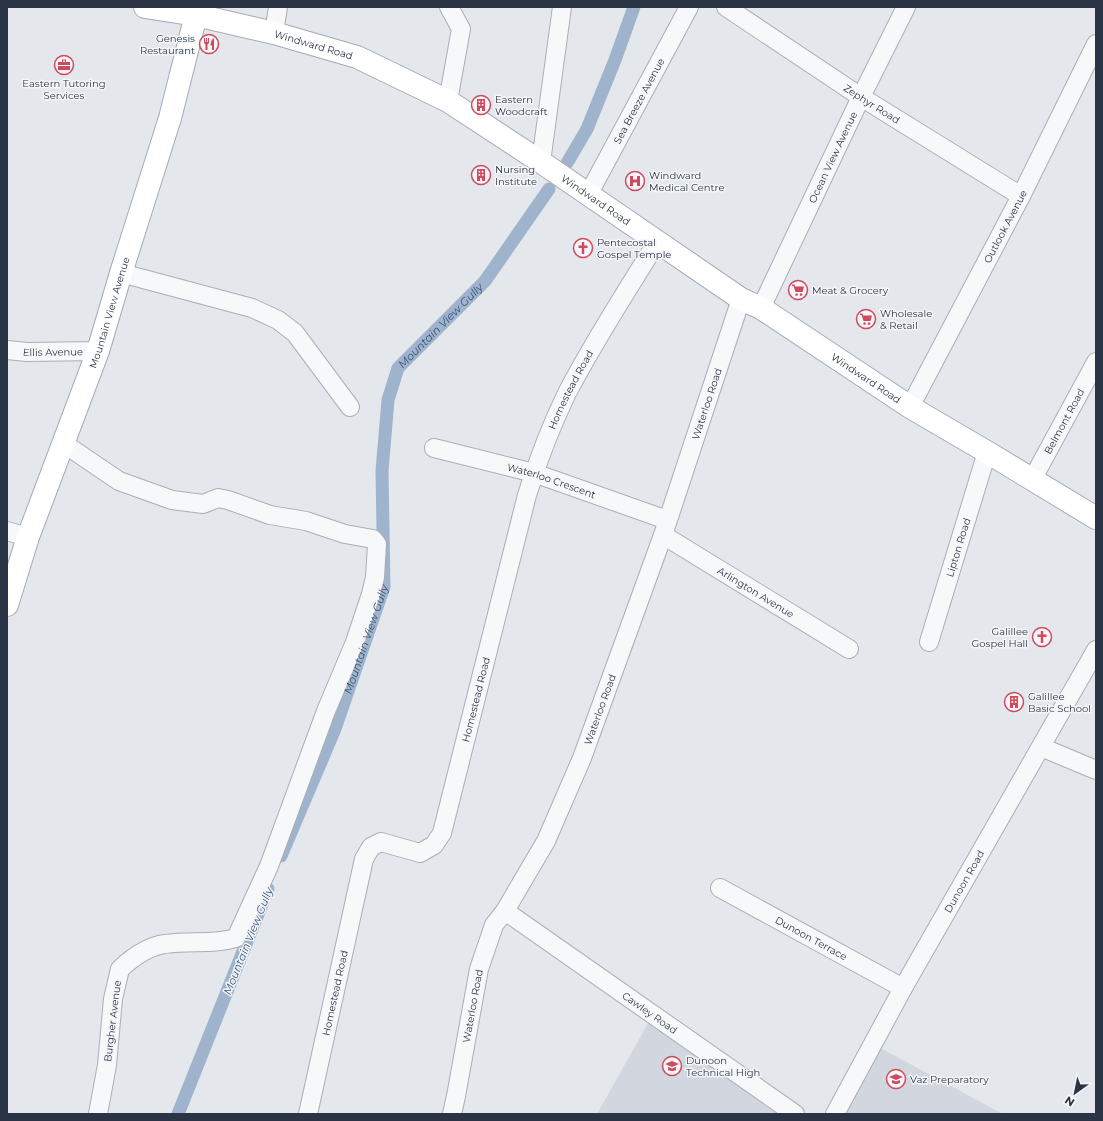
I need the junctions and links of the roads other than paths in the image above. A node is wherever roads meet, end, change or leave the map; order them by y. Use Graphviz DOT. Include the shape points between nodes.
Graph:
graph roads {
  1 [pos="145,7"];
  2 [pos="278,7"];
  3 [pos="449,7"];
  4 [pos="562,7"];
  5 [pos="689,7"];
  6 [pos="726,7"];
  7 [pos="906,7"];
  8 [pos="196,15"];
  9 [pos="274,33"];
  10 [pos="1096,44"];
  11 [pos="861,97"];
  12 [pos="448,101"];
  13 [pos="541,162"];
  14 [pos="588,195"];
  15 [pos="1021,196"];
  16 [pos="657,242"];
  17 [pos="121,273"];
  18 [pos="741,299"];
  19 [pos="761,308"];
  20 [pos="7,350"];
  21 [pos="98,351"];
  22 [pos="1096,362"];
  23 [pos="350,407"];
  24 [pos="910,407"];
  25 [pos="63,443"];
  26 [pos="434,448"];
  27 [pos="987,452"];
  28 [pos="534,473"];
  29 [pos="1032,480"];
  30 [pos="1096,518"];
  31 [pos="665,528"];
  32 [pos="7,531"];
  33 [pos="28,537"];
  34 [pos="7,605"];
  35 [pos="929,642"];
  36 [pos="849,649"];
  37 [pos="1096,650"];
  38 [pos="1041,747"];
  39 [pos="1096,770"];
  40 [pos="720,888"];
  41 [pos="505,911"];
  42 [pos="903,988"];
  43 [pos="98,1114"];
  44 [pos="308,1114"];
  45 [pos="452,1114"];
  46 [pos="795,1114"];
  47 [pos="836,1114"];
  1 -- 8 [label="main road, Windward Road"];
  2 -- 9 [label="street"];
  3 -- 12 [label="street" via="461,29"];
  4 -- 13 [label="street"];
  5 -- 14 [label="street, Sea Breeze Avenue"];
  6 -- 11 [label="street, Zephyr Road"];
  7 -- 11 [label="street, Ocean View Avenue"];
  8 -- 9 [label="main road, Windward Road"];
  8 -- 17 [label="main road, Mountain View Avenue" via="170,118"];
  9 -- 12 [label="main road, Windward Road" via="357,57"];
  10 -- 15 [label="street, Outlook Avenue"];
  11 -- 15 [label="street, Zephyr Road"];
  11 -- 19 [label="street, Ocean View Avenue"];
  12 -- 13 [label="main road, Windward Road"];
  13 -- 14 [label="main road, Windward Road"];
  14 -- 16 [label="main road, Windward Road"];
  15 -- 24 [label="street, Outlook Avenue"];
  16 -- 18 [label="main road, Windward Road"];
  16 -- 28 [label="street, Homestead Road" via="574,381"];
  17 -- 21 [label="main road, Mountain View Avenue"];
  17 -- 23 [label="street" via="252,308 278,320 295,333"];
  18 -- 19 [label="main road, Windward Road"];
  18 -- 31 [label="street, Waterloo Road"];
  19 -- 24 [label="main road, Windward Road"];
  20 -- 21 [label="street, Ellis Avenue"];
  21 -- 25 [label="main road, Mountain View Avenue"];
  22 -- 29 [label="street, Belmont Road"];
  24 -- 27 [label="main road, Windward Road"];
  25 -- 33 [label="main road, Mountain View Avenue"];
  25 -- 43 [label="street, Burgher Avenue" via="119,480 172,500 202,504 218,498 228,500 270,515 306,521 345,534 373,539 378,544 375,577 355,642 326,711 269,866 236,938 225,941 164,944 143,951 120,969 113,999 107,1065"];
  26 -- 28 [label="street, Waterloo Crescent"];
  27 -- 29 [label="main road, Windward Road"];
  27 -- 35 [label="street, Lipton Road"];
  28 -- 31 [label="street, Waterloo Crescent"];
  28 -- 44 [label="street, Homestead Road" via="442,833 434,845 420,853 381,842 371,848 364,859"];
  29 -- 30 [label="main road, Windward Road"];
  31 -- 36 [label="street, Arlington Avenue"];
  31 -- 41 [label="street, Waterloo Road" via="582,758 546,841"];
  32 -- 33 [label="street"];
  33 -- 34 [label="main road, Mountain View Avenue"];
  37 -- 38 [label="street, Dunoon Road"];
  38 -- 39 [label="street"];
  38 -- 42 [label="street, Dunoon Road"];
  40 -- 42 [label="street, Dunoon Terrace"];
  41 -- 45 [label="street, Waterloo Road" via="494,925 479,969"];
  41 -- 46 [label="street, Cawley Road"];
  42 -- 47 [label="street, Dunoon Road"];
}
